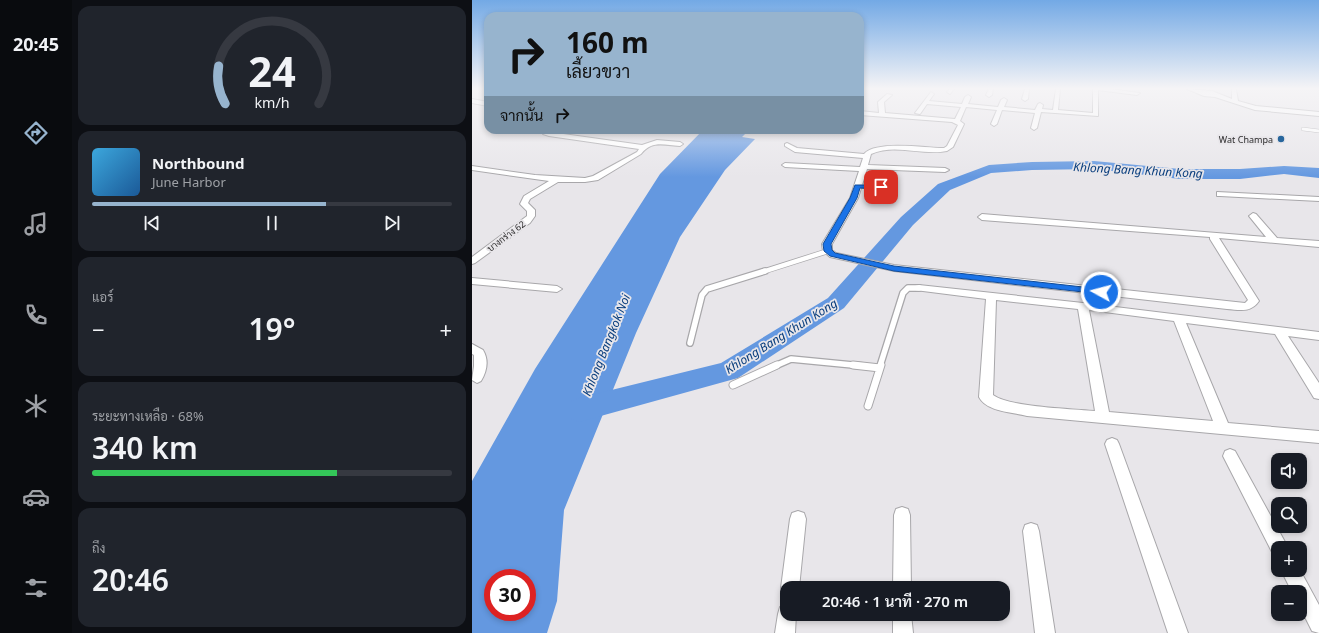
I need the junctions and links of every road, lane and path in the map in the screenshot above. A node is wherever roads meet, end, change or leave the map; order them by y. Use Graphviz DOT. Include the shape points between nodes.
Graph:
graph roads {
  1 [pos="932,119"];
  2 [pos="959,119"];
  3 [pos="996,119"];
  4 [pos="1036,119"];
  5 [pos="957,122"];
  6 [pos="994,124"];
  7 [pos="1034,128"];
  8 [pos="1303,129"];
  9 [pos="1319,131"];
  10 [pos="549,134"];
  11 [pos="680,144"];
  12 [pos="787,145"];
  13 [pos="642,147"];
  14 [pos="868,156"];
  15 [pos="785,165"];
  16 [pos="472,168"];
  17 [pos="863,168"];
  18 [pos="945,170"];
  19 [pos="558,179"];
  20 [pos="858,186"];
  21 [pos="881,187"];
  22 [pos="1220,194"];
  23 [pos="1319,199"];
  24 [pos="1253,216"];
  25 [pos="982,217"];
  26 [pos="1218,235"];
  27 [pos="1274,240"];
  28 [pos="1319,244"];
  29 [pos="828,251"];
  30 [pos="476,254"];
  31 [pos="472,261"];
  32 [pos="472,281"];
  33 [pos="919,288"];
  34 [pos="557,289"];
  35 [pos="991,296"];
  36 [pos="1082,306"];
  37 [pos="1178,318"];
  38 [pos="1285,332"];
  39 [pos="1319,336"];
  40 [pos="690,343"];
  41 [pos="472,348"];
  42 [pos="880,368"];
  43 [pos="477,378"];
  44 [pos="733,384"];
  45 [pos="1319,394"];
  46 [pos="868,406"];
  47 [pos="1103,417"];
  48 [pos="1223,428"];
  49 [pos="1319,437"];
  50 [pos="1112,444"];
  51 [pos="1230,456"];
  52 [pos="902,515"];
  53 [pos="798,519"];
  54 [pos="1031,531"];
  55 [pos="1275,541"];
  56 [pos="1294,577"];
  57 [pos="791,581"];
  58 [pos="902,581"];
  59 [pos="786,621"];
  60 [pos="902,621"];
  61 [pos="1319,624"];
  62 [pos="785,633"];
  63 [pos="903,633"];
  64 [pos="1046,633"];
  65 [pos="1178,633"];
  1 -- 5 [label="street"];
  2 -- 5 [label="street"];
  3 -- 6 [label="street"];
  4 -- 7 [label="street"];
  5 -- 14 [label="street" via="960,124 950,147 945,150 887,148 871,151"];
  8 -- 9 [label="lane"];
  10 -- 13 [label="street"];
  11 -- 13 [label="street" via="657,142"];
  12 -- 14 [label="street" via="795,150"];
  13 -- 19 [label="street" via="639,153 596,178 582,181"];
  14 -- 17 [label="street"];
  15 -- 17 [label="street"];
  16 -- 19 [label="street"];
  17 -- 18 [label="street"];
  17 -- 20 [label="street"];
  19 -- 30 [label="street, บางกร่าง 62" via="527,198 524,204 531,210 531,216 526,221"];
  20 -- 21 [label="lane"];
  20 -- 29 [label="street" via="854,198 827,244"];
  22 -- 23 [label="street"];
  24 -- 27 [label="street"];
  25 -- 26 [label="street"];
  26 -- 27 [label="street"];
  26 -- 29 [label="street" via="1214,239 1254,301 1247,307 894,268 848,259"];
  27 -- 28 [label="street"];
  29 -- 40 [label="lane" via="707,288 702,296"];
  30 -- 31 [label="street, บางกร่าง 62"];
  32 -- 34 [label="street"];
  33 -- 35 [label="street"];
  33 -- 42 [label="lane" via="908,288 903,293"];
  35 -- 36 [label="street"];
  35 -- 47 [label="street" via="986,397 994,403 1027,410"];
  36 -- 37 [label="street"];
  36 -- 47 [label="street"];
  37 -- 38 [label="street"];
  37 -- 48 [label="street"];
  38 -- 39 [label="street"];
  38 -- 45 [label="street"];
  41 -- 43 [label="street" via="479,353 482,361"];
  42 -- 44 [label="lane" via="791,359"];
  42 -- 46 [label="lane"];
  47 -- 48 [label="street"];
  48 -- 49 [label="street"];
  50 -- 65 [label="street"];
  51 -- 55 [label="street"];
  52 -- 58 [label="street"];
  53 -- 57 [label="street"];
  54 -- 64 [label="street"];
  56 -- 61 [label="street"];
  59 -- 62 [label="street"];
  60 -- 63 [label="street"];
}
